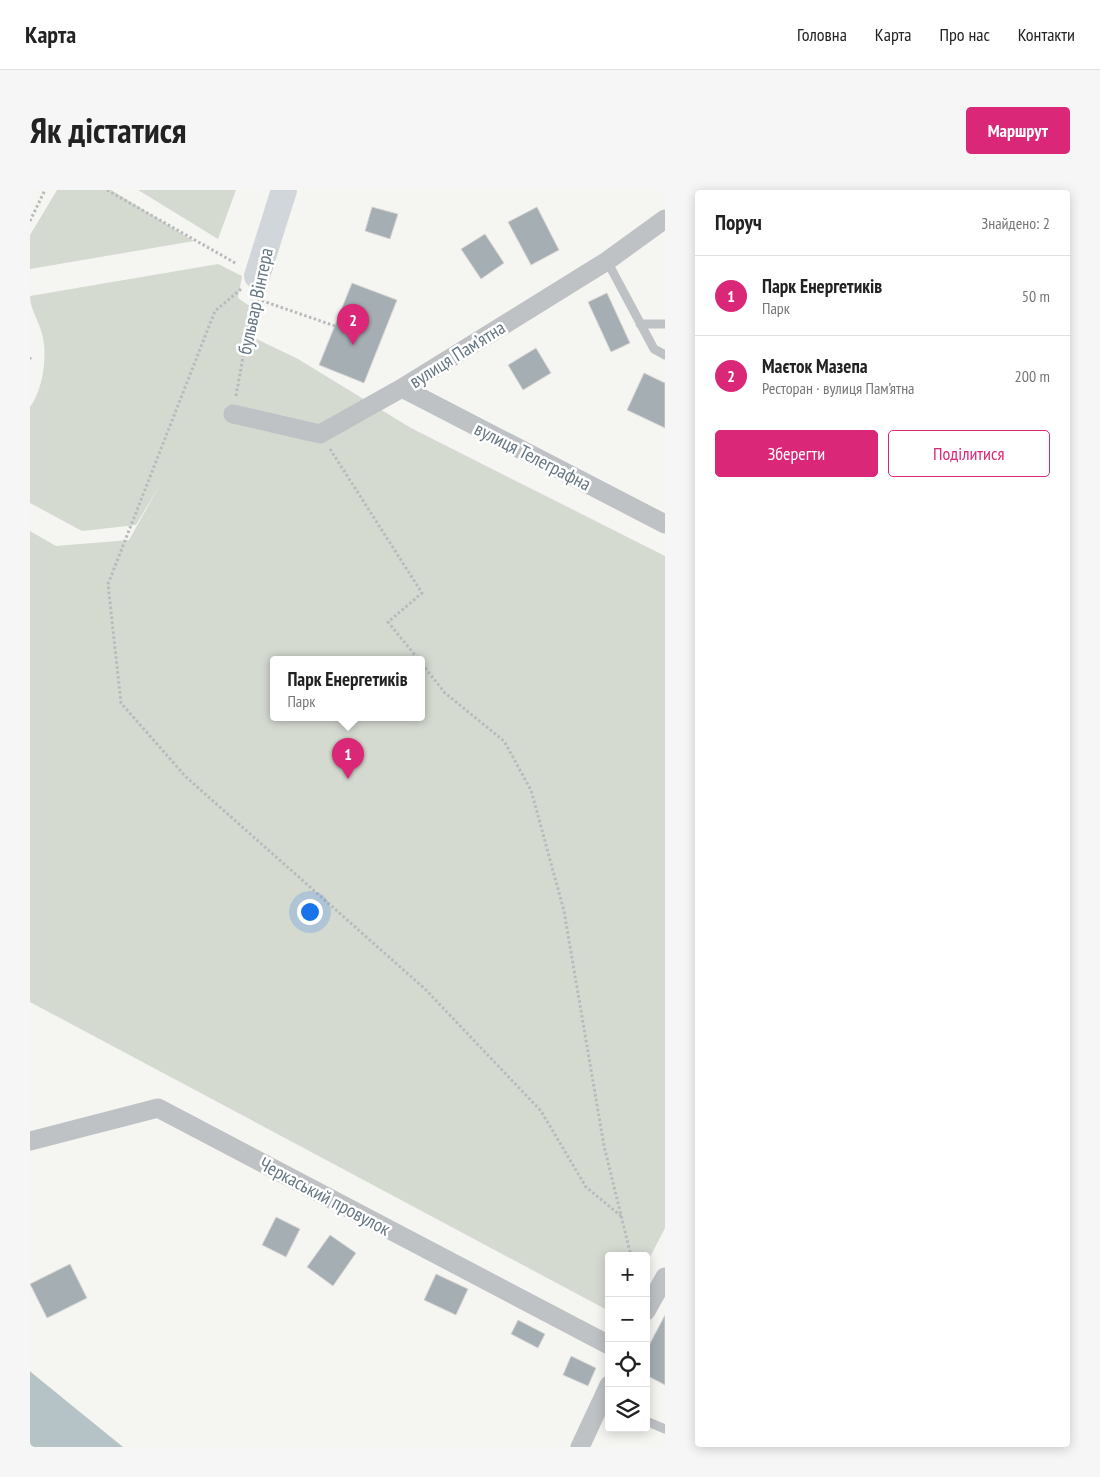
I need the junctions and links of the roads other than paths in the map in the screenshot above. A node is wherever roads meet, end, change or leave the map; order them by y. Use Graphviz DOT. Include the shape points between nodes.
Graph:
graph roads {
  1 [pos="284,190"];
  2 [pos="665,220"];
  3 [pos="607,261"];
  4 [pos="255,286"];
  5 [pos="640,324"];
  6 [pos="665,324"];
  7 [pos="665,355"];
  8 [pos="402,388"];
  9 [pos="233,414"];
  10 [pos="665,524"];
  11 [pos="30,1141"];
  12 [pos="665,1277"];
  13 [pos="650,1304"];
  14 [pos="605,1343"];
  15 [pos="605,1401"];
  16 [pos="650,1423"];
  17 [pos="665,1429"];
  18 [pos="580,1447"];
  1 -- 4 [label="street, бульвар Вінтера"];
  2 -- 3 [label="street, вулиця Пам’ятна"];
  3 -- 5 [label="lane"];
  3 -- 8 [label="street, вулиця Пам’ятна"];
  5 -- 6 [label="lane"];
  5 -- 7 [label="lane" via="654,349"];
  8 -- 9 [label="street, вулиця Пам’ятна" via="320,434"];
  8 -- 10 [label="street, вулиця Телеграфна"];
  11 -- 14 [label="street, Черкаський провулок" via="158,1108"];
  12 -- 13 [label="street"];
  15 -- 18 [label="street"];
  16 -- 17 [label="lane"];
}
